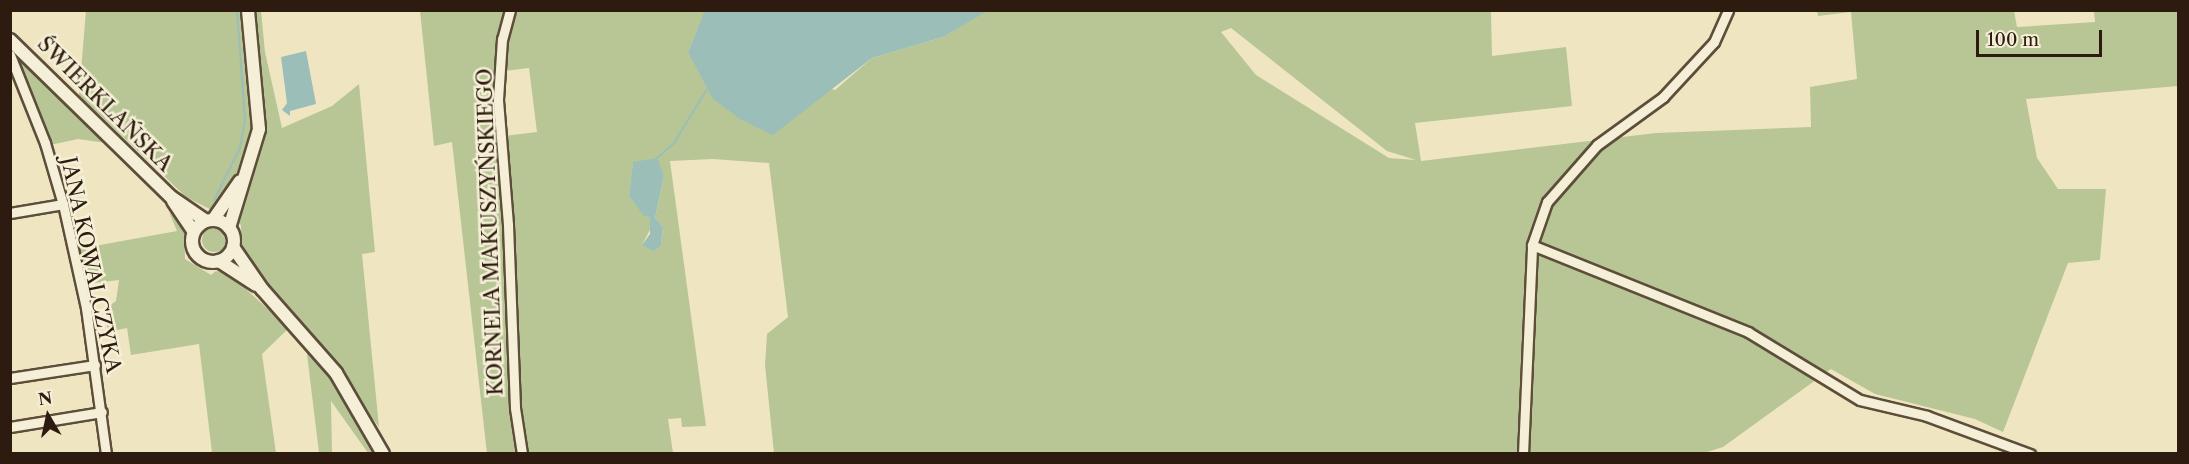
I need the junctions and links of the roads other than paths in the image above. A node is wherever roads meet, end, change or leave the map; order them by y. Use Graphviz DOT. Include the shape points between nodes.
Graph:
graph roads {
  1 [pos="248,10"];
  2 [pos="510,10"];
  3 [pos="1728,10"];
  4 [pos="10,40"];
  5 [pos="10,56"];
  6 [pos="244,175"];
  7 [pos="171,197"];
  8 [pos="63,204"];
  9 [pos="10,213"];
  10 [pos="210,221"];
  11 [pos="229,228"];
  12 [pos="195,232"];
  13 [pos="1532,244"];
  14 [pos="233,247"];
  15 [pos="219,261"];
  16 [pos="262,289"];
  17 [pos="95,365"];
  18 [pos="10,378"];
  19 [pos="102,412"];
  20 [pos="10,427"];
  21 [pos="106,453"];
  22 [pos="383,453"];
  23 [pos="522,453"];
  24 [pos="1523,453"];
  25 [pos="2030,453"];
  1 -- 6 [label="street" via="260,118 257,140"];
  2 -- 23 [label="street, KORNELA MAKUSZYŃSKIEGO" via="502,39 498,100 510,245 515,408"];
  3 -- 13 [label="street" via="1714,42 1663,98 1597,145 1547,202"];
  4 -- 7 [label="street, ŚWIERKLAŃSKA"];
  5 -- 8 [label="street, JANA KOWALCZYKA" via="45,143"];
  6 -- 10 [label="street"];
  6 -- 11 [label="street"];
  7 -- 10 [label="street, ŚWIERKLAŃSKA"];
  7 -- 12 [label="street, ŚWIERKLAŃSKA"];
  8 -- 9 [label="street"];
  8 -- 17 [label="street, JANA KOWALCZYKA"];
  10 -- 11 [label="street"];
  10 -- 12 [label="street"];
  11 -- 14 [label="street"];
  12 -- 15 [label="street" via="196,253 207,261"];
  13 -- 24 [label="street"];
  13 -- 25 [label="street" via="1748,332 1860,400 1927,416"];
  14 -- 15 [label="street"];
  14 -- 16 [label="street"];
  15 -- 16 [label="street"];
  16 -- 22 [label="street" via="336,373"];
  17 -- 18 [label="street"];
  17 -- 19 [label="street, JANA KOWALCZYKA"];
  19 -- 20 [label="street"];
  19 -- 21 [label="street, JANA KOWALCZYKA"];
}
